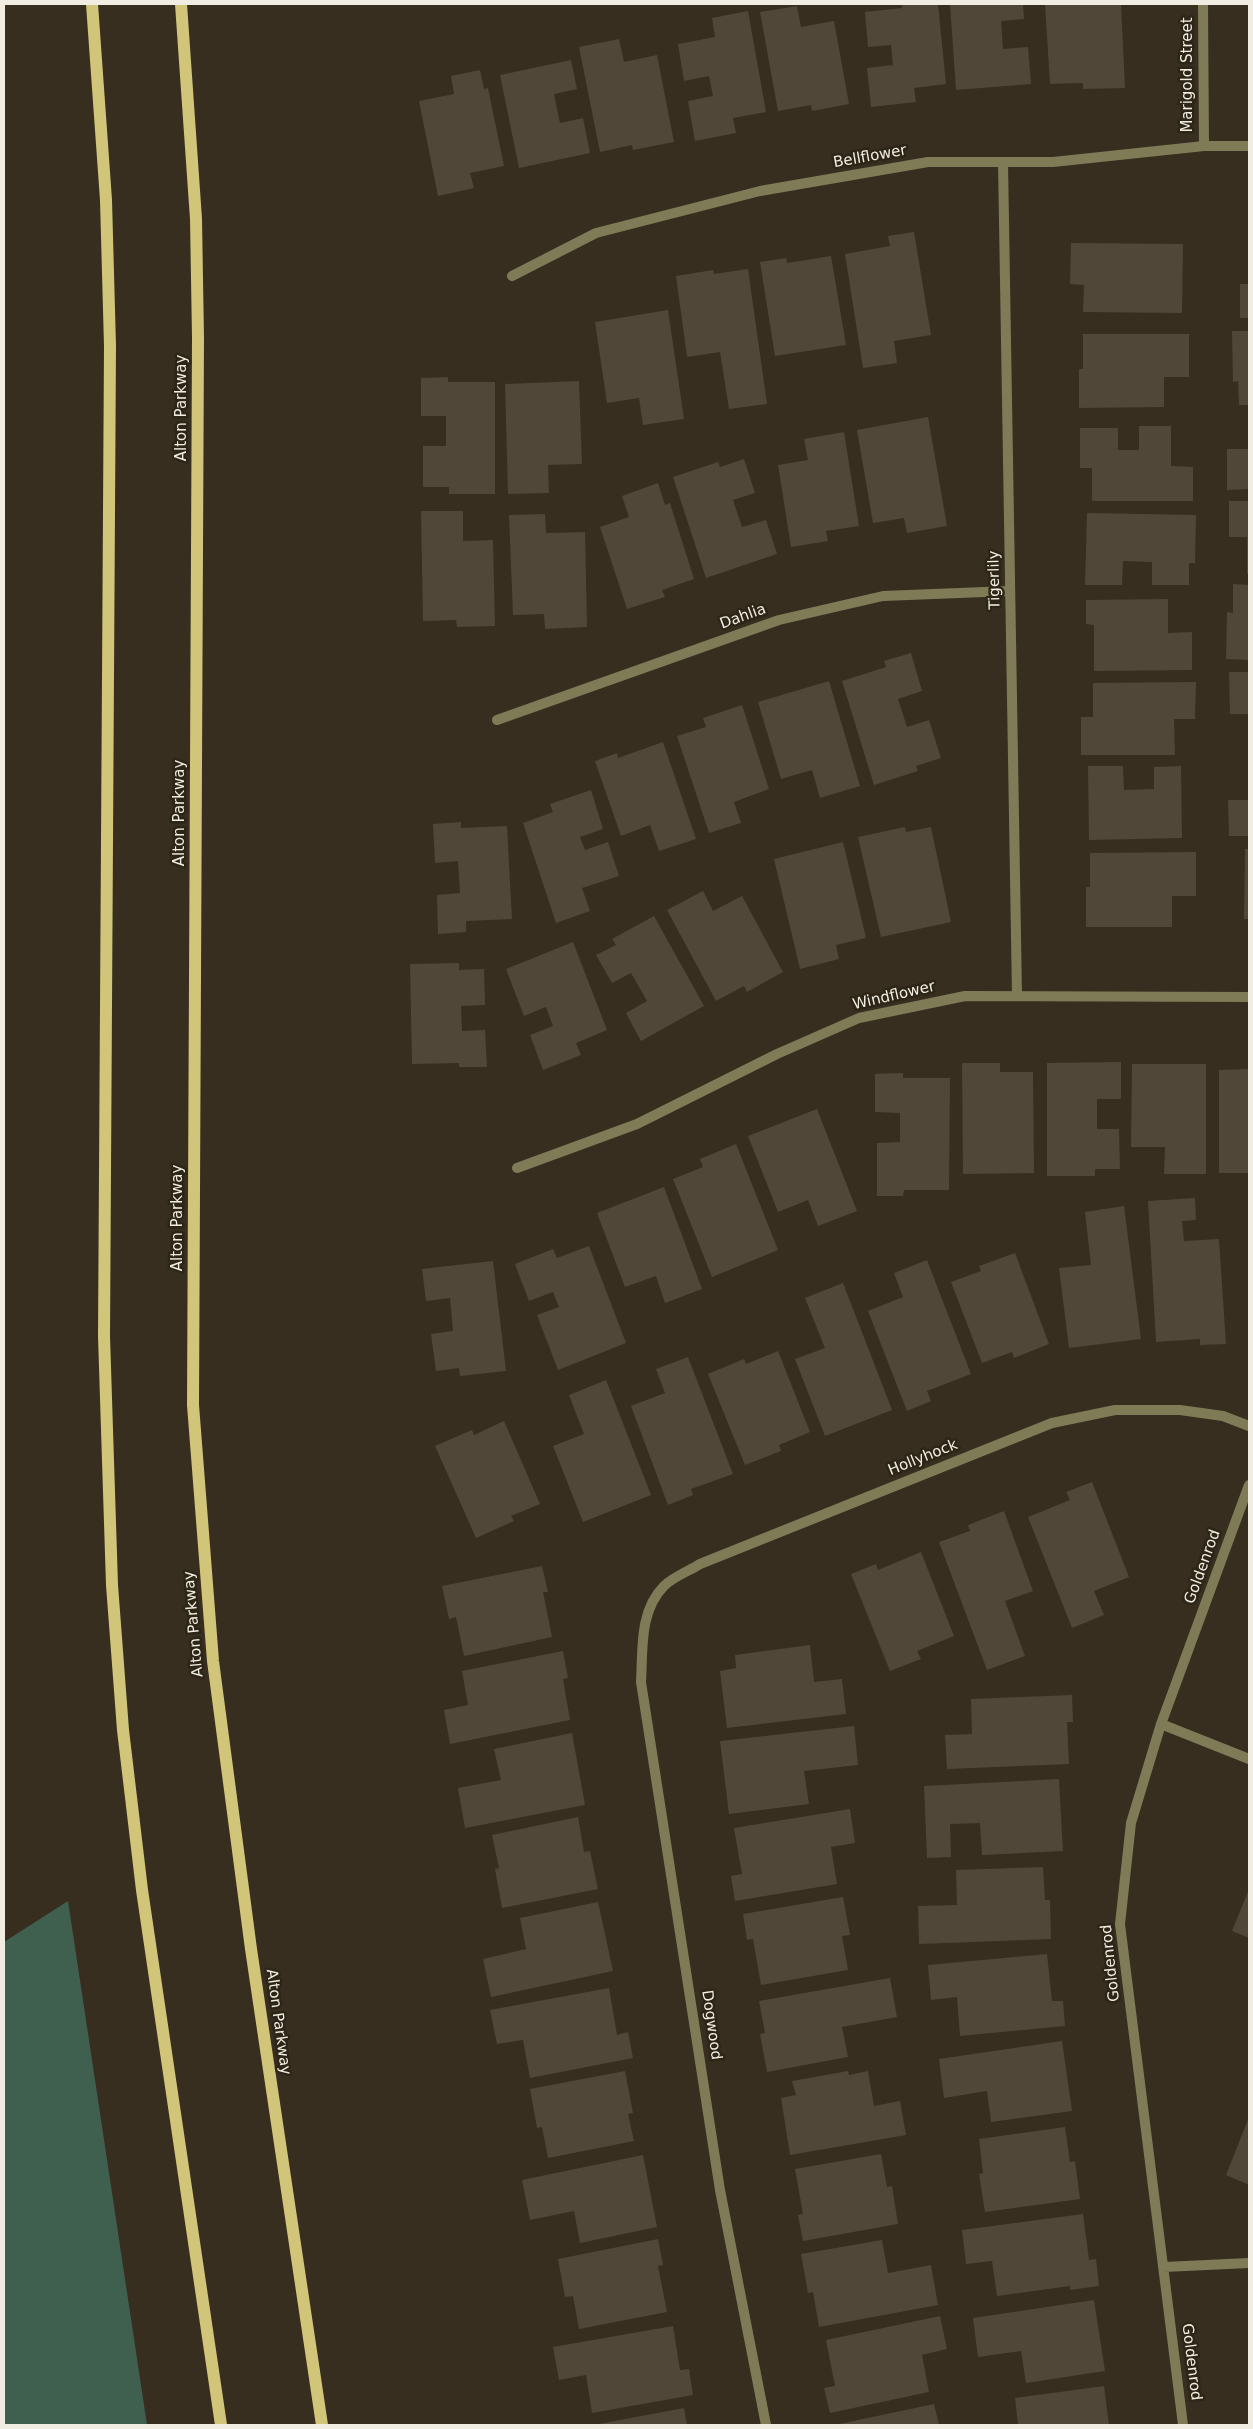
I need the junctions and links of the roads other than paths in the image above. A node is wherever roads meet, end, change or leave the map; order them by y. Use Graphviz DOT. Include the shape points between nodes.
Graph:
graph roads {
  1 [pos="92,4"];
  2 [pos="181,4"];
  3 [pos="1203,4"];
  4 [pos="1204,146"];
  5 [pos="1249,146"];
  6 [pos="1003,162"];
  7 [pos="512,276"];
  8 [pos="1010,591"];
  9 [pos="497,720"];
  10 [pos="1017,996"];
  11 [pos="1249,997"];
  12 [pos="517,1168"];
  13 [pos="1249,1426"];
  14 [pos="1249,1485"];
  15 [pos="643,1627"];
  16 [pos="1161,1724"];
  17 [pos="1249,1759"];
  18 [pos="1249,2263"];
  19 [pos="1164,2267"];
  20 [pos="221,2425"];
  21 [pos="322,2425"];
  22 [pos="766,2425"];
  23 [pos="1183,2425"];
  1 -- 20 [label="main road" via="106,200 110,346 104,1336 112,1585 123,1730 142,1890"];
  2 -- 21 [label="main road, Alton Parkway" via="196,219 198,338 193,1405 214,1670 254,1968"];
  3 -- 4 [label="street, Marigold Street"];
  4 -- 5 [label="street, Bellflower"];
  4 -- 6 [label="street, Bellflower" via="1053,162"];
  6 -- 7 [label="street, Bellflower" via="928,162 760,191 596,233"];
  6 -- 8 [label="street, Tigerlily"];
  8 -- 9 [label="street, Dahlia" via="882,596 779,620"];
  8 -- 10 [label="street, Tigerlily"];
  10 -- 11 [label="street, Windflower"];
  10 -- 12 [label="street, Windflower" via="965,996 859,1018 777,1054 637,1124"];
  13 -- 15 [label="street, Hollyhock" via="1223,1416 1180,1410 1115,1410 1052,1423 700,1564 664,1586 651,1605"];
  14 -- 16 [label="street, Goldenrod"];
  15 -- 22 [label="street, Dogwood" via="641,1682 720,2190"];
  16 -- 17 [label="street"];
  16 -- 19 [label="street, Goldenrod" via="1131,1823 1120,1924"];
  18 -- 19 [label="street"];
  19 -- 23 [label="street, Goldenrod"];
}
